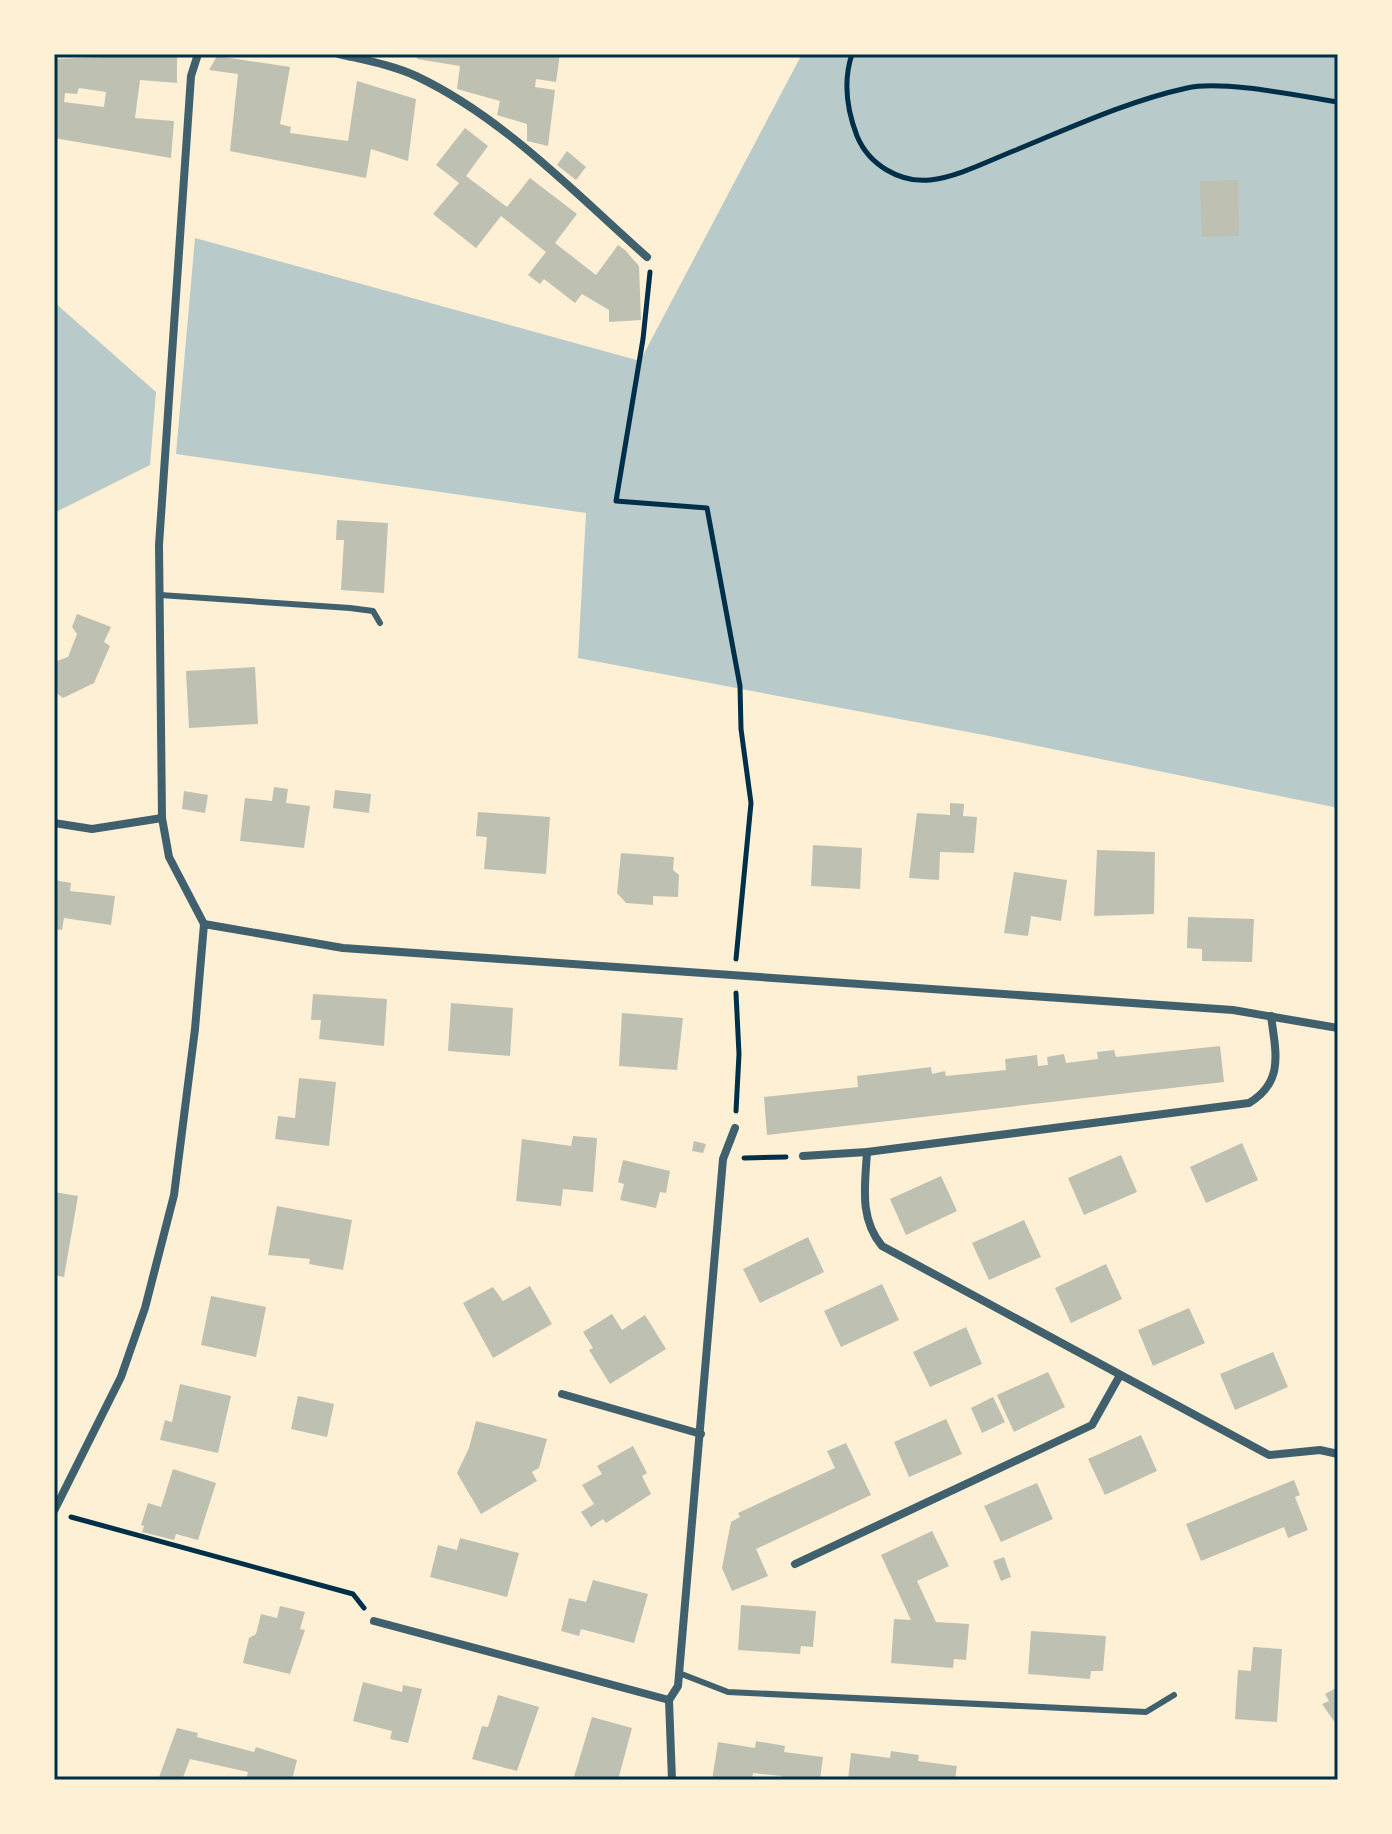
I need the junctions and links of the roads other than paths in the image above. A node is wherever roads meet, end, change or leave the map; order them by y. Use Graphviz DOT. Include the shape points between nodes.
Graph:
graph roads {
  1 [pos="198,54"];
  2 [pos="339,54"];
  3 [pos="647,257"];
  4 [pos="160,595"];
  5 [pos="380,623"];
  6 [pos="162,818"];
  7 [pos="54,823"];
  8 [pos="204,924"];
  9 [pos="1271,1016"];
  10 [pos="1338,1028"];
  11 [pos="735,1128"];
  12 [pos="867,1152"];
  13 [pos="803,1156"];
  14 [pos="1119,1377"];
  15 [pos="562,1394"];
  16 [pos="701,1434"];
  17 [pos="1338,1454"];
  18 [pos="55,1509"];
  19 [pos="795,1564"];
  20 [pos="374,1621"];
  21 [pos="679,1673"];
  22 [pos="1174,1695"];
  23 [pos="669,1700"];
  24 [pos="672,1780"];
  1 -- 4 [label="street" via="190,92"];
  2 -- 3 [label="street" via="415,75 471,109"];
  4 -- 5 [label="lane" via="350,608 373,611"];
  4 -- 6 [label="street"];
  6 -- 7 [label="street" via="92,829"];
  6 -- 8 [label="street" via="169,857"];
  8 -- 9 [label="street" via="343,948"];
  8 -- 18 [label="street" via="174,1195 121,1377"];
  9 -- 10 [label="street"];
  9 -- 12 [label="street" via="1275,1072 1267,1092 1249,1103"];
  11 -- 16 [label="street" via="723,1159"];
  12 -- 13 [label="street"];
  12 -- 14 [label="street" via="864,1209 870,1231 882,1246"];
  14 -- 17 [label="street" via="1269,1455 1320,1450"];
  14 -- 19 [label="street" via="1092,1425"];
  15 -- 16 [label="street"];
  16 -- 21 [label="street"];
  20 -- 23 [label="street"];
  21 -- 22 [label="lane" via="728,1692 1146,1712"];
  21 -- 23 [label="street"];
  23 -- 24 [label="street"];
}
